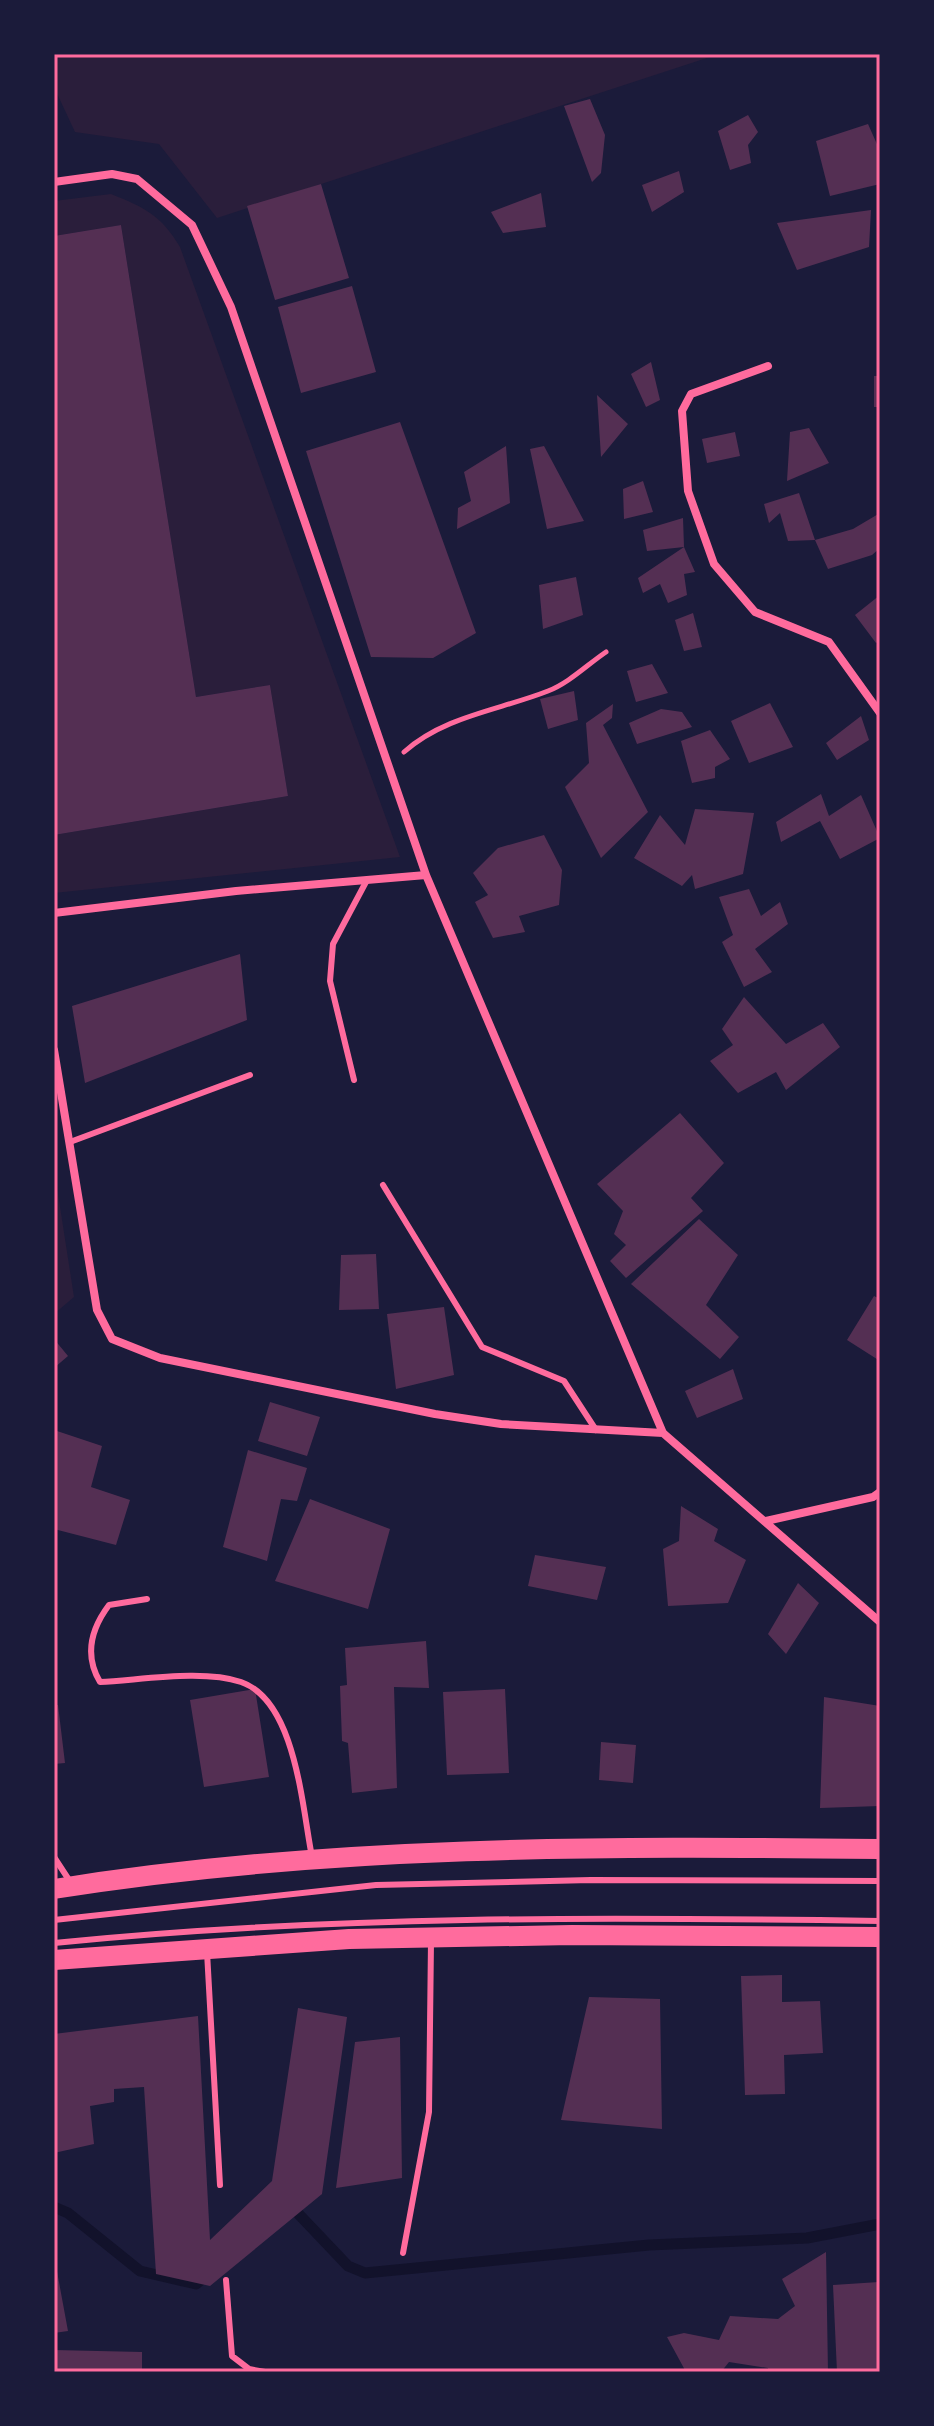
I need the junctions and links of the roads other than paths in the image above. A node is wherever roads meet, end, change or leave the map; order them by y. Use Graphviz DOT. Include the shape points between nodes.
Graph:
graph roads {
  1 [pos="54,182"];
  2 [pos="768,366"];
  3 [pos="880,713"];
  4 [pos="426,875"];
  5 [pos="367,880"];
  6 [pos="54,913"];
  7 [pos="54,1050"];
  8 [pos="250,1075"];
  9 [pos="354,1080"];
  10 [pos="70,1142"];
  11 [pos="383,1185"];
  12 [pos="596,1430"];
  13 [pos="663,1433"];
  14 [pos="880,1492"];
  15 [pos="766,1521"];
  16 [pos="147,1599"];
  17 [pos="880,1622"];
  18 [pos="880,1849"];
  19 [pos="54,1857"];
  20 [pos="313,1860"];
  21 [pos="880,1881"];
  22 [pos="63,1888"];
  23 [pos="54,1920"];
  24 [pos="880,1921"];
  25 [pos="880,1937"];
  26 [pos="431,1938"];
  27 [pos="54,1943"];
  28 [pos="207,1948"];
  29 [pos="54,1960"];
  30 [pos="220,2185"];
  31 [pos="403,2253"];
  32 [pos="226,2280"];
  33 [pos="265,2372"];
  1 -- 4 [label="street" via="112,174 137,179 192,225 231,307"];
  2 -- 3 [label="street" via="691,394 686,401 682,411 688,491 714,564 755,612 829,642"];
  4 -- 5 [label="street"];
  4 -- 13 [label="street"];
  5 -- 6 [label="street"];
  5 -- 9 [label="lane" via="333,944 330,981"];
  7 -- 10 [label="street"];
  8 -- 10 [label="lane"];
  10 -- 12 [label="street" via="97,1310 112,1339 160,1358 435,1414"];
  11 -- 12 [label="lane" via="482,1347 564,1381"];
  12 -- 13 [label="street"];
  13 -- 15 [label="street"];
  14 -- 15 [label="street"];
  15 -- 17 [label="street"];
  16 -- 20 [label="lane" via="109,1605 94,1625 90,1666 100,1682 210,1677 238,1681 263,1694 288,1739"];
  18 -- 20 [label="main road" via="393,1853"];
  19 -- 22 [label="lane"];
  20 -- 22 [label="main road" via="141,1875"];
  21 -- 23 [label="lane" via="376,1885"];
  24 -- 27 [label="lane" via="485,1918 198,1930"];
  25 -- 26 [label="main road"];
  26 -- 28 [label="main road"];
  26 -- 31 [label="lane" via="429,2112"];
  28 -- 29 [label="main road"];
  28 -- 30 [label="lane"];
  32 -- 33 [label="lane" via="232,2356 249,2369"];
}
